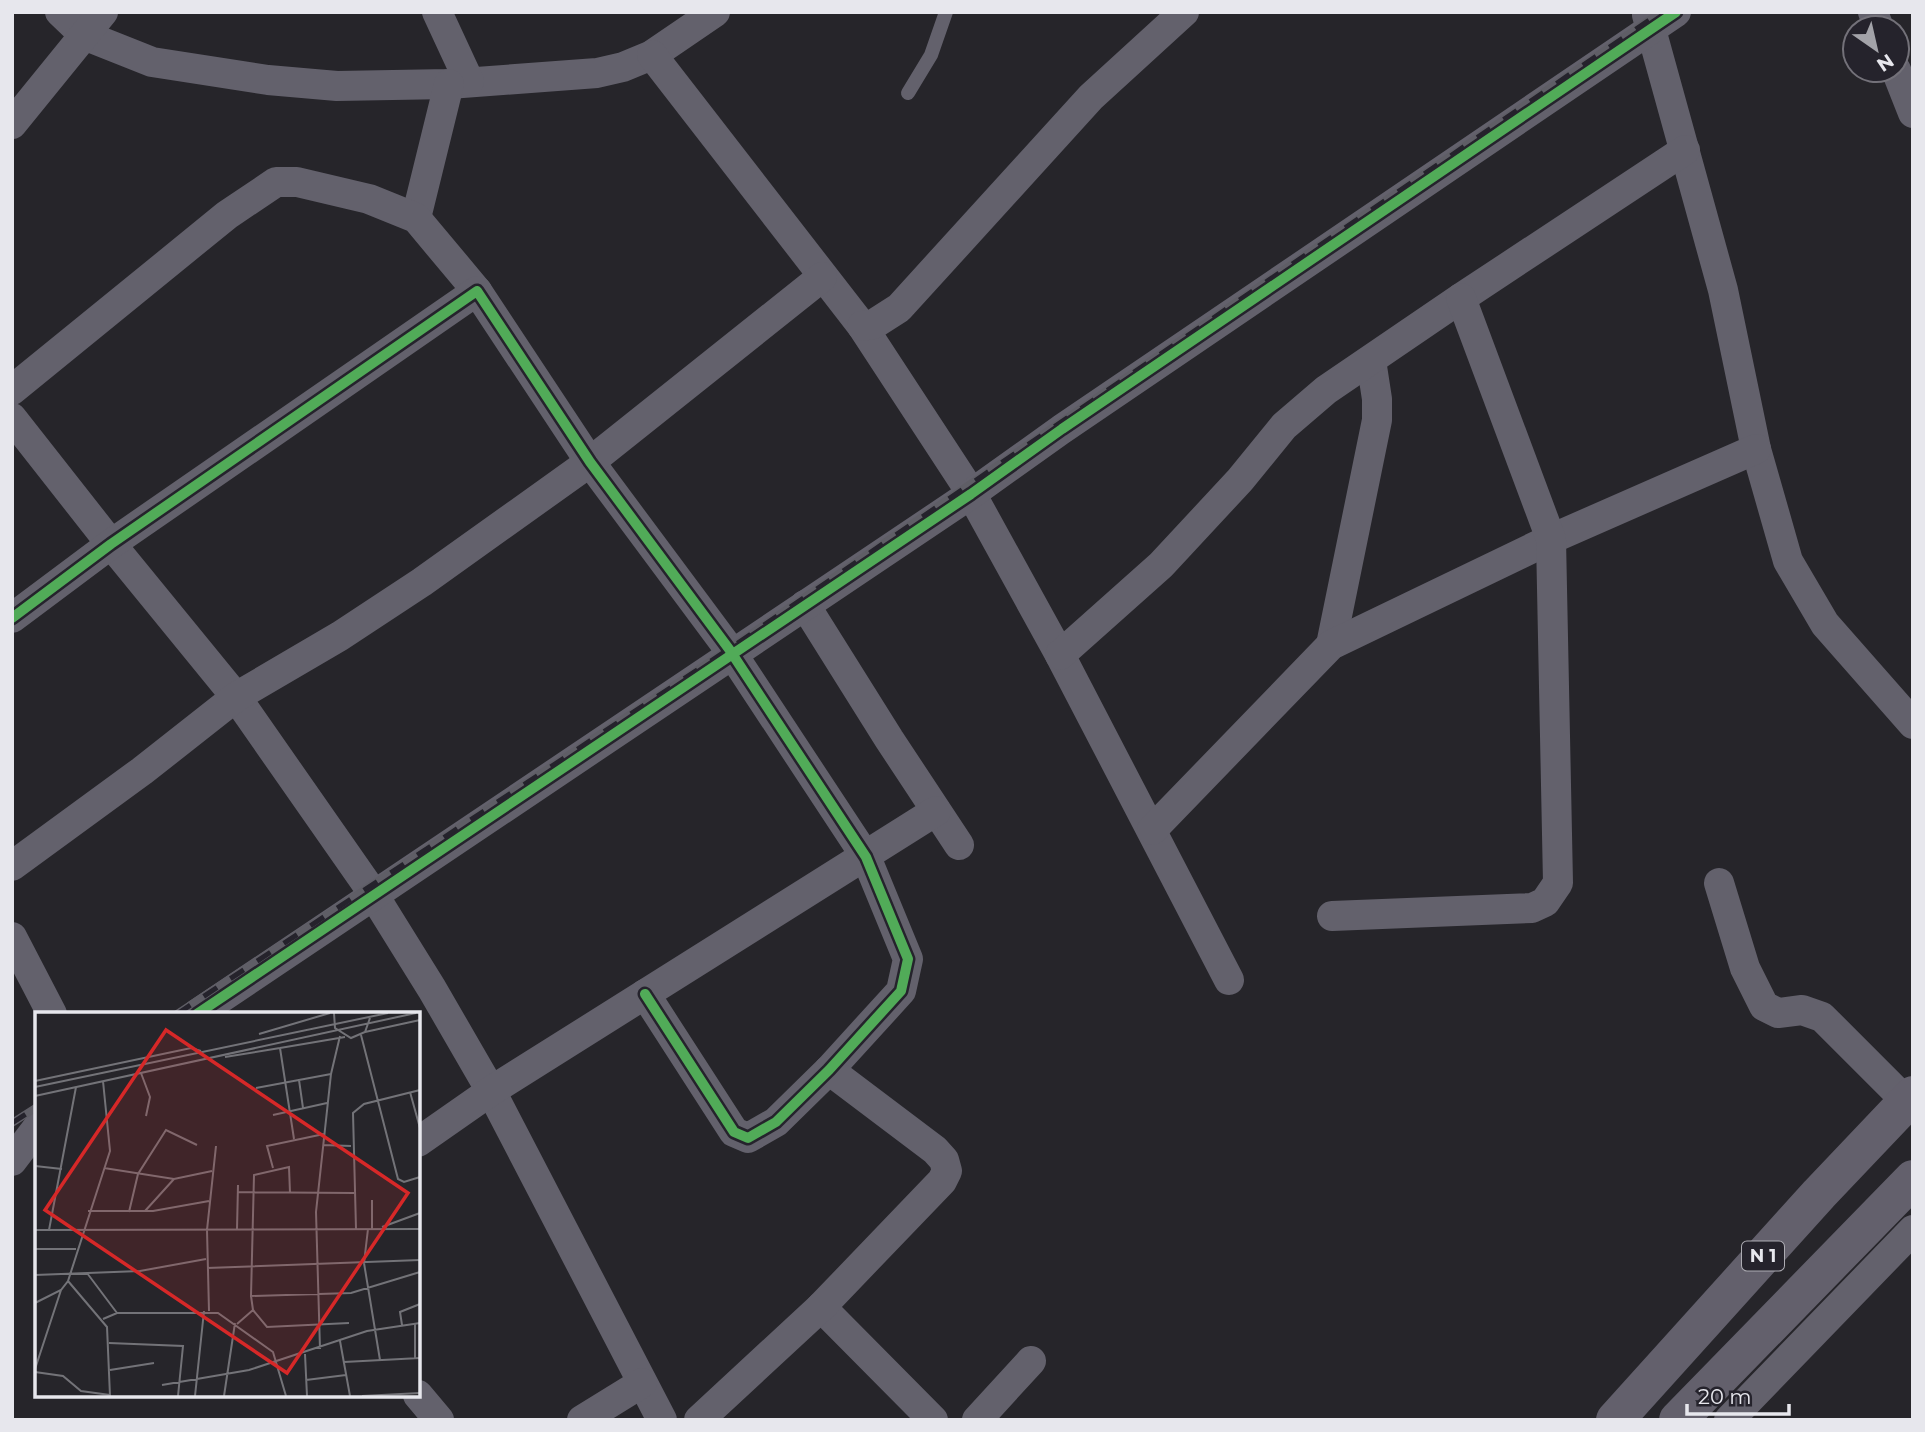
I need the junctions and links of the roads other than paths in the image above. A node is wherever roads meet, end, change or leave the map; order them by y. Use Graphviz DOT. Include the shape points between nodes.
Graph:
graph roads {
  1 [pos="60,12"];
  2 [pos="103,12"];
  3 [pos="437,12"];
  4 [pos="715,12"];
  5 [pos="946,12"];
  6 [pos="1184,12"];
  7 [pos="1676,12"];
  8 [pos="1649,22"];
  9 [pos="678,23"];
  10 [pos="84,35"];
  11 [pos="652,55"];
  12 [pos="459,82"];
  13 [pos="1902,84"];
  14 [pos="908,93"];
  15 [pos="1913,113"];
  16 [pos="12,124"];
  17 [pos="1685,150"];
  18 [pos="416,218"];
  19 [pos="822,276"];
  20 [pos="478,291"];
  21 [pos="1461,298"];
  22 [pos="862,326"];
  23 [pos="1371,360"];
  24 [pos="12,390"];
  25 [pos="12,418"];
  26 [pos="1756,449"];
  27 [pos="590,462"];
  28 [pos="971,494"];
  29 [pos="1551,540"];
  30 [pos="111,544"];
  31 [pos="805,605"];
  32 [pos="12,618"];
  33 [pos="1331,645"];
  34 [pos="733,654"];
  35 [pos="1060,655"];
  36 [pos="236,697"];
  37 [pos="1913,724"];
  38 [pos="936,811"];
  39 [pos="1152,830"];
  40 [pos="959,845"];
  41 [pos="866,857"];
  42 [pos="12,866"];
  43 [pos="1719,883"];
  44 [pos="374,896"];
  45 [pos="1332,916"];
  46 [pos="12,937"];
  47 [pos="1228,980"];
  48 [pos="645,994"];
  49 [pos="51,1012"];
  50 [pos="200,1012"];
  51 [pos="830,1070"];
  52 [pos="491,1091"];
  53 [pos="1910,1098"];
  54 [pos="35,1123"];
  55 [pos="35,1131"];
  56 [pos="12,1138"];
  57 [pos="420,1141"];
  58 [pos="12,1161"];
  59 [pos="1913,1180"];
  60 [pos="1913,1230"];
  61 [pos="821,1307"];
  62 [pos="1031,1361"];
  63 [pos="642,1383"];
  64 [pos="420,1397"];
  65 [pos="439,1420"];
  66 [pos="582,1420"];
  67 [pos="662,1420"];
  68 [pos="699,1420"];
  69 [pos="933,1420"];
  70 [pos="977,1420"];
  71 [pos="1615,1420"];
  72 [pos="1678,1420"];
  73 [pos="1729,1420"];
  1 -- 10 [label="street"];
  2 -- 10 [label="street"];
  3 -- 12 [label="street"];
  4 -- 9 [label="street"];
  5 -- 14 [label="lane" via="931,55"];
  6 -- 22 [label="street" via="1091,97 900,308"];
  7 -- 8 [label="street"];
  8 -- 17 [label="street"];
  8 -- 28 [label="street"];
  9 -- 11 [label="street"];
  10 -- 12 [label="street" via="152,62 257,79 337,86"];
  10 -- 16 [label="street"];
  11 -- 12 [label="street" via="597,72"];
  11 -- 19 [label="street"];
  12 -- 18 [label="street"];
  13 -- 15 [label="street"];
  17 -- 21 [label="street"];
  17 -- 26 [label="street" via="1723,290"];
  18 -- 20 [label="street"];
  18 -- 24 [label="street" via="369,199 297,181 276,182 227,215"];
  19 -- 22 [label="street"];
  19 -- 27 [label="street"];
  20 -- 27 [label="street"];
  20 -- 30 [label="street"];
  21 -- 23 [label="street"];
  21 -- 29 [label="street"];
  22 -- 28 [label="street"];
  23 -- 33 [label="street" via="1377,419"];
  23 -- 35 [label="street" via="1283,426 1161,565"];
  25 -- 30 [label="street"];
  26 -- 29 [label="street"];
  26 -- 37 [label="street" via="1788,561 1825,624"];
  27 -- 34 [label="street"];
  27 -- 36 [label="street" via="422,582"];
  28 -- 31 [label="street"];
  28 -- 35 [label="street"];
  29 -- 33 [label="street"];
  29 -- 45 [label="street" via="1558,883 1552,894 1532,908"];
  30 -- 32 [label="street"];
  30 -- 36 [label="street"];
  31 -- 34 [label="street"];
  31 -- 38 [label="street"];
  33 -- 39 [label="street"];
  34 -- 41 [label="street"];
  34 -- 44 [label="street"];
  35 -- 39 [label="street"];
  36 -- 42 [label="street"];
  36 -- 44 [label="street"];
  38 -- 40 [label="street"];
  38 -- 41 [label="street"];
  39 -- 47 [label="street"];
  41 -- 48 [label="street"];
  41 -- 51 [label="street" via="908,959 901,991"];
  43 -- 53 [label="street" via="1745,968 1764,1006 1778,1013 1802,1010 1822,1017"];
  44 -- 50 [label="street"];
  44 -- 52 [label="street"];
  46 -- 49 [label="street"];
  48 -- 51 [label="street" via="734,1132 748,1138 776,1122"];
  48 -- 52 [label="street"];
  51 -- 61 [label="street" via="935,1150 947,1171"];
  52 -- 57 [label="street"];
  52 -- 63 [label="street"];
  53 -- 71 [label="highway, N 1"];
  54 -- 56 [label="street"];
  55 -- 58 [label="street"];
  59 -- 72 [label="highway, N 1"];
  60 -- 73 [label="street"];
  61 -- 68 [label="street"];
  61 -- 69 [label="street"];
  62 -- 70 [label="street"];
  63 -- 66 [label="street"];
  63 -- 67 [label="street"];
  64 -- 65 [label="street"];
}
